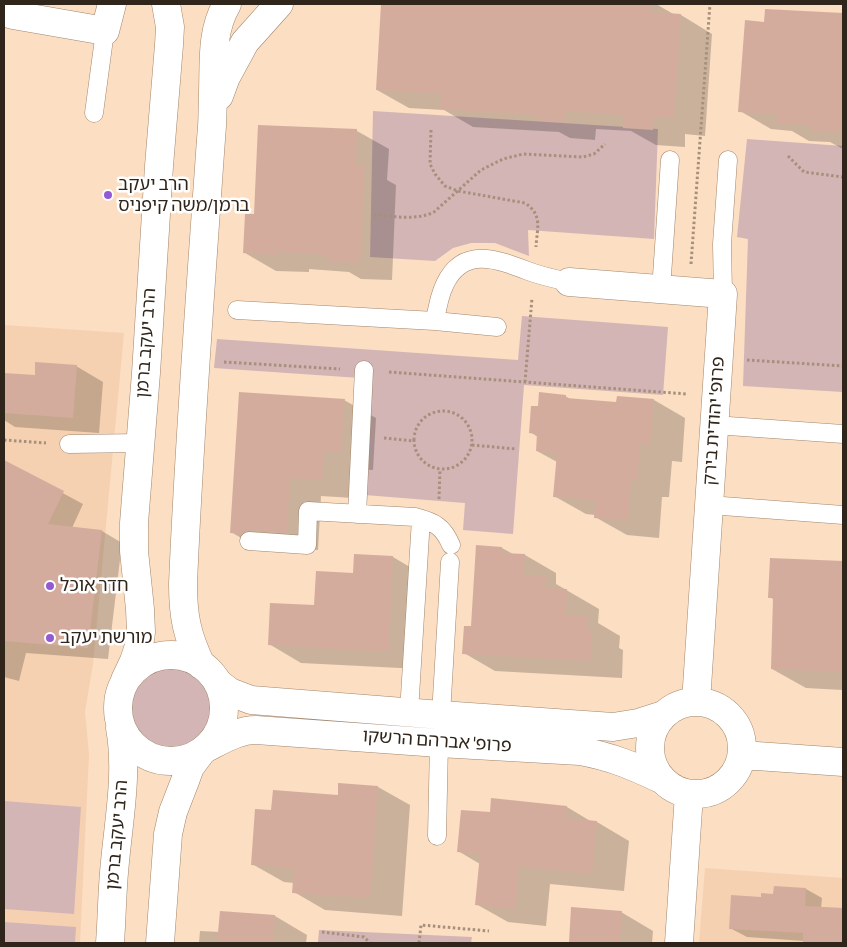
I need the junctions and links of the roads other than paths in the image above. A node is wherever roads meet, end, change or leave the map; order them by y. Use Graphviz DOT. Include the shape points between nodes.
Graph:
graph roads {
  1 [pos="112,4"];
  2 [pos="166,4"];
  3 [pos="227,4"];
  4 [pos="279,4"];
  5 [pos="4,12"];
  6 [pos="105,32"];
  7 [pos="94,113"];
  8 [pos="213,117"];
  9 [pos="670,160"];
  10 [pos="728,160"];
  11 [pos="569,282"];
  12 [pos="662,290"];
  13 [pos="723,294"];
  14 [pos="238,310"];
  15 [pos="435,321"];
  16 [pos="497,327"];
  17 [pos="364,370"];
  18 [pos="714,425"];
  19 [pos="843,434"];
  20 [pos="69,444"];
  21 [pos="140,444"];
  22 [pos="709,505"];
  23 [pos="357,514"];
  24 [pos="843,515"];
  25 [pos="421,519"];
  26 [pos="249,541"];
  27 [pos="209,674"];
  28 [pos="125,680"];
  29 [pos="696,702"];
  30 [pos="409,712"];
  31 [pos="441,715"];
  32 [pos="663,715"];
  33 [pos="120,728"];
  34 [pos="439,743"];
  35 [pos="205,749"];
  36 [pos="742,755"];
  37 [pos="843,762"];
  38 [pos="663,780"];
  39 [pos="689,794"];
  40 [pos="437,836"];
  41 [pos="110,943"];
  42 [pos="160,943"];
  43 [pos="679,943"];
  1 -- 6 [label="street"];
  2 -- 21 [label="street, הרב יעקב ברמן" via="170,45 158,166"];
  3 -- 8 [label="street" via="220,18 214,47"];
  4 -- 8 [label="street" via="244,42 226,77"];
  5 -- 6 [label="street"];
  6 -- 7 [label="lane"];
  8 -- 27 [label="street" via="183,606 190,640"];
  9 -- 12 [label="lane"];
  10 -- 13 [label="lane" via="722,244"];
  11 -- 12 [label="street"];
  11 -- 15 [label="lane" via="489,258 467,261 458,266 445,283"];
  12 -- 13 [label="street"];
  13 -- 18 [label="street, פרופ' יהודית בירק"];
  14 -- 15 [label="lane"];
  15 -- 16 [label="lane"];
  17 -- 23 [label="lane"];
  18 -- 19 [label="lane"];
  18 -- 22 [label="street, פרופ' יהודית בירק"];
  20 -- 21 [label="lane"];
  21 -- 28 [label="street, הרב יעקב ברמן" via="134,551 141,632 139,646"];
  22 -- 24 [label="lane"];
  22 -- 29 [label="street, פרופ' יהודית בירק"];
  23 -- 25 [label="lane"];
  23 -- 26 [label="lane" via="308,511 307,545"];
  25 -- 30 [label="lane"];
  25 -- 31 [label="lane" via="446,533 451,553"];
  27 -- 28 [label="street" via="190,658 160,656 144,662"];
  27 -- 30 [label="street, פרופ' אברהם הרשקו" via="230,692 251,700"];
  27 -- 35 [label="street" via="223,697 224,712 218,735"];
  28 -- 33 [label="street" via="117,703"];
  29 -- 32 [label="street" via="681,704"];
  29 -- 36 [label="street" via="717,707 734,721 742,741"];
  30 -- 31 [label="street, פרופ' אברהם הרשקו"];
  31 -- 32 [label="street, פרופ' אברהם הרשקו" via="613,727"];
  32 -- 38 [label="street" via="652,734 650,748 652,762"];
  33 -- 35 [label="street" via="134,748 164,762 180,761"];
  33 -- 41 [label="street, הרב יעקב ברמן" via="124,768"];
  34 -- 35 [label="street, פרופ' אברהם הרשקו" via="247,730"];
  34 -- 38 [label="street, פרופ' אברהם הרשקו" via="586,752 620,760"];
  34 -- 40 [label="lane"];
  35 -- 42 [label="street" via="190,767 173,812 168,834"];
  36 -- 37 [label="street"];
  36 -- 39 [label="street" via="738,770 723,786 711,792"];
  38 -- 39 [label="street"];
  39 -- 43 [label="street"];
}
